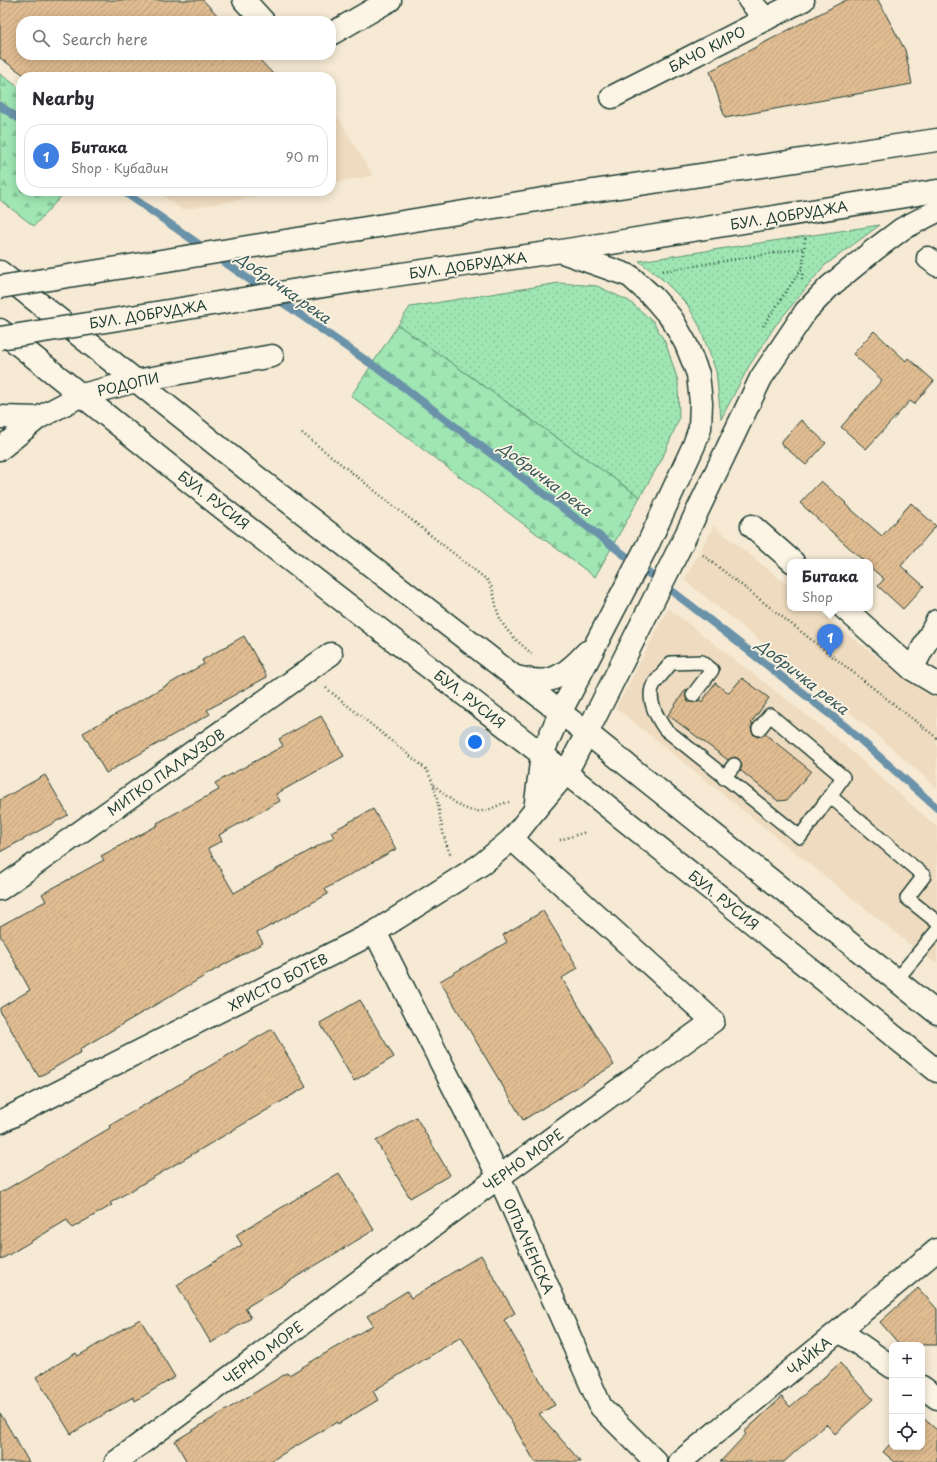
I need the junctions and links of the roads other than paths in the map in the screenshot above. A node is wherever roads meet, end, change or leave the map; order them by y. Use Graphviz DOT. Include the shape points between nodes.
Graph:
graph roads {
  1 [pos="244,0"];
  2 [pos="390,0"];
  3 [pos="749,0"];
  4 [pos="803,0"];
  5 [pos="258,16"];
  6 [pos="766,19"];
  7 [pos="336,31"];
  8 [pos="612,97"];
  9 [pos="937,140"];
  10 [pos="937,191"];
  11 [pos="937,210"];
  12 [pos="561,251"];
  13 [pos="0,272"];
  14 [pos="0,287"];
  15 [pos="0,330"];
  16 [pos="0,338"];
  17 [pos="272,356"];
  18 [pos="136,381"];
  19 [pos="82,395"];
  20 [pos="0,417"];
  21 [pos="38,418"];
  22 [pos="0,449"];
  23 [pos="752,526"];
  24 [pos="790,559"];
  25 [pos="847,611"];
  26 [pos="937,621"];
  27 [pos="601,636"];
  28 [pos="331,654"];
  29 [pos="912,670"];
  30 [pos="515,677"];
  31 [pos="937,684"];
  32 [pos="693,695"];
  33 [pos="560,713"];
  34 [pos="759,729"];
  35 [pos="587,733"];
  36 [pos="542,754"];
  37 [pos="734,766"];
  38 [pos="566,773"];
  39 [pos="724,778"];
  40 [pos="830,796"];
  41 [pos="535,810"];
  42 [pos="512,839"];
  43 [pos="0,889"];
  44 [pos="937,922"];
  45 [pos="937,931"];
  46 [pos="375,932"];
  47 [pos="896,980"];
  48 [pos="937,1012"];
  49 [pos="937,1071"];
  50 [pos="0,1122"];
  51 [pos="499,1177"];
  52 [pos="937,1250"];
  53 [pos="840,1331"];
  54 [pos="889,1365"];
  55 [pos="925,1389"];
  56 [pos="937,1398"];
  57 [pos="116,1462"];
  58 [pos="656,1462"];
  59 [pos="680,1462"];
  1 -- 5 [label="main road"];
  2 -- 7 [label="main road"];
  3 -- 6 [label="main road"];
  4 -- 6 [label="main road, БАЧО КИРО"];
  6 -- 8 [label="main road, БАЧО КИРО"];
  9 -- 14 [label="main road, bridge" via="586,192"];
  10 -- 12 [label="main road, БУЛ. ДОБРУДЖА"];
  11 -- 35 [label="main road, ХРИСТО БОТЕВ" via="902,229 829,287 806,311 761,378"];
  12 -- 16 [label="main road, БУЛ. ДОБРУДЖА, bridge" via="367,279"];
  12 -- 27 [label="main road" via="630,276 653,297 672,319 686,344 698,374 702,403 700,428 694,445 649,542"];
  13 -- 18 [label="main road"];
  15 -- 19 [label="main road, БУЛ. РУСИЯ"];
  17 -- 18 [label="main road, РОДОПИ"];
  18 -- 19 [label="main road, РОДОПИ"];
  18 -- 30 [label="main road"];
  19 -- 21 [label="main road, РОДОПИ"];
  19 -- 36 [label="main road, БУЛ. РУСИЯ" via="221,507"];
  20 -- 21 [label="main road"];
  21 -- 22 [label="main road, РОДОПИ"];
  23 -- 24 [label="main road"];
  25 -- 29 [label="main road"];
  26 -- 29 [label="main road"];
  27 -- 30 [label="main road" via="580,660 559,676 536,681"];
  27 -- 33 [label="main road"];
  28 -- 43 [label="main road, МИТКО ПАЛАУЗОВ"];
  29 -- 31 [label="main road"];
  30 -- 33 [label="main road"];
  32 -- 39 [label="lane" via="712,670 702,662 671,663 652,688 652,700 665,729"];
  33 -- 35 [label="main road"];
  33 -- 36 [label="main road"];
  34 -- 40 [label="lane" via="770,715 843,777"];
  35 -- 38 [label="main road, ХРИСТО БОТЕВ"];
  35 -- 47 [label="main road"];
  36 -- 38 [label="main road, БУЛ. РУСИЯ"];
  36 -- 41 [label="main road"];
  37 -- 39 [label="lane"];
  38 -- 41 [label="main road, ХРИСТО БОТЕВ"];
  38 -- 49 [label="main road, БУЛ. РУСИЯ"];
  39 -- 40 [label="lane" via="800,838"];
  40 -- 44 [label="lane" via="924,876 908,898"];
  41 -- 42 [label="main road, ХРИСТО БОТЕВ"];
  42 -- 46 [label="main road, ХРИСТО БОТЕВ" via="482,864"];
  42 -- 51 [label="main road, ЧЕРНО МОРЕ" via="713,1021"];
  45 -- 47 [label="lane"];
  46 -- 50 [label="main road, ХРИСТО БОТЕВ"];
  46 -- 51 [label="main road, ОПЪЛЧЕНСКА"];
  47 -- 48 [label="main road"];
  51 -- 57 [label="main road, ЧЕРНО МОРЕ"];
  51 -- 58 [label="main road, ОПЪЛЧЕНСКА" via="601,1407"];
  52 -- 53 [label="main road, ЧАЙКА"];
  53 -- 54 [label="main road"];
  53 -- 59 [label="main road, ЧАЙКА"];
  55 -- 56 [label="main road"];
}
